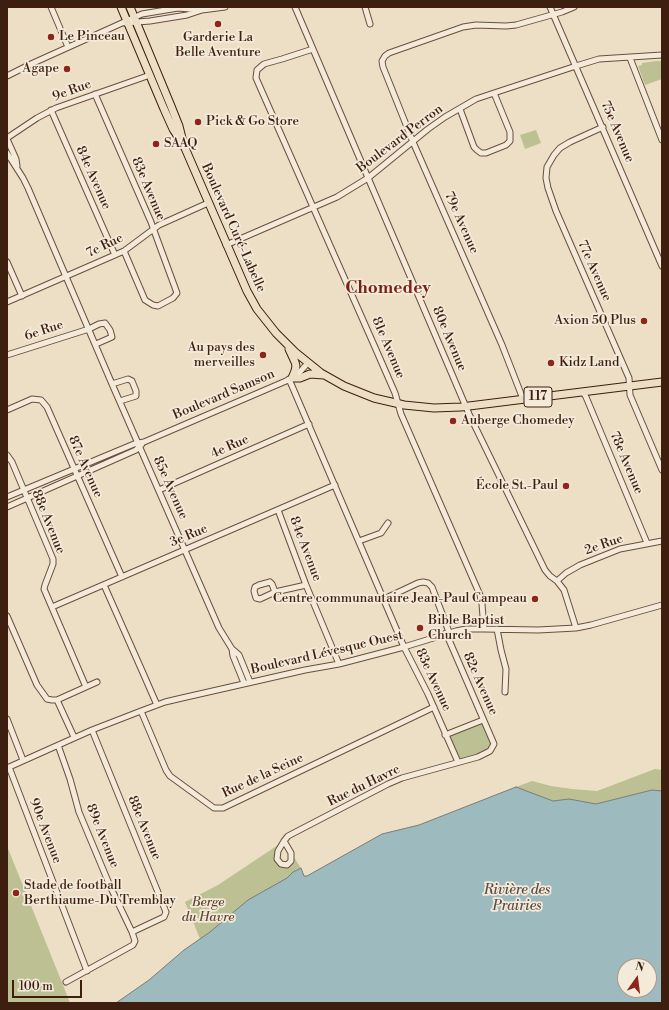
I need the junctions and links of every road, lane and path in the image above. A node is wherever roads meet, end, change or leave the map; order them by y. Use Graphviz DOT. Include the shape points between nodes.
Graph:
graph roads {
  1 [pos="50,7"];
  2 [pos="121,7"];
  3 [pos="130,7"];
  4 [pos="225,7"];
  5 [pos="295,7"];
  6 [pos="365,7"];
  7 [pos="550,7"];
  8 [pos="574,7"];
  9 [pos="202,10"];
  10 [pos="553,14"];
  11 [pos="135,20"];
  12 [pos="125,22"];
  13 [pos="370,24"];
  14 [pos="68,47"];
  15 [pos="313,49"];
  16 [pos="662,55"];
  17 [pos="630,58"];
  18 [pos="576,66"];
  19 [pos="150,75"];
  20 [pos="8,76"];
  21 [pos="494,92"];
  22 [pos="95,94"];
  23 [pos="460,109"];
  24 [pos="51,110"];
  25 [pos="603,127"];
  26 [pos="7,138"];
  27 [pos="662,140"];
  28 [pos="413,142"];
  29 [pos="184,148"];
  30 [pos="7,153"];
  31 [pos="18,171"];
  32 [pos="368,178"];
  33 [pos="208,203"];
  34 [pos="313,207"];
  35 [pos="154,229"];
  36 [pos="226,245"];
  37 [pos="124,251"];
  38 [pos="115,255"];
  39 [pos="7,262"];
  40 [pos="662,266"];
  41 [pos="66,276"];
  42 [pos="22,296"];
  43 [pos="7,302"];
  44 [pos="89,328"];
  45 [pos="96,344"];
  46 [pos="286,344"];
  47 [pos="7,355"];
  48 [pos="308,363"];
  49 [pos="325,375"];
  50 [pos="291,378"];
  51 [pos="662,382"];
  52 [pos="112,384"];
  53 [pos="630,386"];
  54 [pos="583,392"];
  55 [pos="523,399"];
  56 [pos="120,401"];
  57 [pos="398,404"];
  58 [pos="466,406"];
  59 [pos="7,410"];
  60 [pos="309,424"];
  61 [pos="141,444"];
  62 [pos="7,454"];
  63 [pos="74,469"];
  64 [pos="662,470"];
  65 [pos="77,476"];
  66 [pos="335,485"];
  67 [pos="24,490"];
  68 [pos="159,490"];
  69 [pos="7,497"];
  70 [pos="27,498"];
  71 [pos="7,507"];
  72 [pos="278,510"];
  73 [pos="388,523"];
  74 [pos="359,541"];
  75 [pos="662,541"];
  76 [pos="647,543"];
  77 [pos="185,550"];
  78 [pos="122,577"];
  79 [pos="557,581"];
  80 [pos="104,585"];
  81 [pos="306,585"];
  82 [pos="275,592"];
  83 [pos="384,599"];
  84 [pos="662,605"];
  85 [pos="52,607"];
  86 [pos="7,616"];
  87 [pos="576,628"];
  88 [pos="484,629"];
  89 [pos="497,629"];
  90 [pos="447,633"];
  91 [pos="404,647"];
  92 [pos="232,649"];
  93 [pos="339,664"];
  94 [pos="97,682"];
  95 [pos="250,682"];
  96 [pos="244,683"];
  97 [pos="86,687"];
  98 [pos="504,692"];
  99 [pos="57,700"];
  100 [pos="157,705"];
  101 [pos="434,707"];
  102 [pos="141,711"];
  103 [pos="7,719"];
  104 [pos="483,720"];
  105 [pos="92,730"];
  106 [pos="446,735"];
  107 [pos="74,737"];
  108 [pos="494,744"];
  109 [pos="58,745"];
  110 [pos="23,760"];
  111 [pos="458,762"];
  112 [pos="8,767"];
  113 [pos="284,841"];
  114 [pos="132,932"];
  115 [pos="87,971"];
  116 [pos="66,982"];
  1 -- 14 [label="street"];
  2 -- 12 [label="main road, Boulevard Curé-Labelle / 117"];
  3 -- 11 [label="main road, Boulevard Curé-Labelle / 117"];
  4 -- 9 [label="street"];
  5 -- 15 [label="street, 80e Avenue"];
  6 -- 13 [label="street"];
  7 -- 10 [label="street, 75e Avenue"];
  8 -- 10 [label="street"];
  9 -- 11 [label="street" via="144,22"];
  9 -- 11 [label="street" via="175,9 142,14"];
  10 -- 18 [label="street, 75e Avenue"];
  10 -- 28 [label="street, 79e Avenue" via="516,25 463,27 385,56 382,61 383,67"];
  11 -- 12 [label="street"];
  11 -- 29 [label="main road, Boulevard Curé-Labelle / 117" via="179,126"];
  12 -- 14 [label="street"];
  12 -- 19 [label="main road, Boulevard Curé-Labelle / 117"];
  14 -- 20 [label="street"];
  15 -- 32 [label="street, 80e Avenue"];
  15 -- 34 [label="street, 81e Avenue" via="264,64 257,70 256,78"];
  16 -- 17 [label="street, Boulevard Perron"];
  17 -- 18 [label="street, Boulevard Perron" via="599,59"];
  17 -- 27 [label="street"];
  18 -- 21 [label="street, Boulevard Perron"];
  18 -- 25 [label="street, 75e Avenue"];
  19 -- 22 [label="street, 9e Rue"];
  19 -- 29 [label="main road, Boulevard Curé-Labelle / 117"];
  21 -- 23 [label="street, Boulevard Perron"];
  21 -- 23 [label="street" via="510,132 510,141 506,145 486,153 477,150"];
  22 -- 24 [label="street, 9e Rue"];
  22 -- 35 [label="street, 83e Avenue"];
  23 -- 28 [label="street, Boulevard Perron" via="445,117"];
  24 -- 26 [label="street, 9e Rue"];
  24 -- 38 [label="street, 84e Avenue"];
  25 -- 40 [label="street, 75e Avenue"];
  25 -- 53 [label="street, 77e Avenue" via="560,148 547,167 546,178 549,194 629,378"];
  26 -- 31 [label="street, 85e Avenue"];
  28 -- 32 [label="street, Boulevard Perron"];
  28 -- 55 [label="street, 79e Avenue"];
  29 -- 33 [label="main road, Boulevard Curé-Labelle / 117"];
  30 -- 31 [label="street, 85e Avenue"];
  31 -- 41 [label="street, 85e Avenue" via="28,188"];
  32 -- 34 [label="street, Boulevard Perron"];
  32 -- 58 [label="street, 80e Avenue"];
  33 -- 35 [label="street, 7e Rue"];
  33 -- 36 [label="main road, Boulevard Curé-Labelle / 117"];
  34 -- 36 [label="street, Boulevard Perron"];
  34 -- 57 [label="street, 81e Avenue"];
  35 -- 37 [label="street, 7e Rue"];
  35 -- 37 [label="street, 83e Avenue" via="177,293 173,298 158,306 145,300"];
  36 -- 46 [label="main road, Boulevard Curé-Labelle / 117" via="250,298"];
  37 -- 38 [label="street, 7e Rue"];
  38 -- 41 [label="street, 7e Rue"];
  39 -- 42 [label="street"];
  41 -- 42 [label="street, 7e Rue"];
  41 -- 44 [label="street, 85e Avenue"];
  42 -- 43 [label="street, 7e Rue"];
  44 -- 45 [label="street, 85e Avenue"];
  44 -- 45 [label="street" via="105,323 110,330 112,337"];
  44 -- 47 [label="street, 6e Rue"];
  45 -- 52 [label="street, 85e Avenue"];
  46 -- 48 [label="main road, Boulevard Curé-Labelle / 117"];
  46 -- 50 [label="main road" via="296,365"];
  48 -- 49 [label="main road, Boulevard Curé-Labelle / 117"];
  48 -- 50 [label="street, Boulevard Samson"];
  49 -- 50 [label="main road" via="310,374"];
  49 -- 57 [label="main road, Boulevard Curé-Labelle / 117" via="358,392"];
  50 -- 60 [label="street, 83e Avenue"];
  50 -- 61 [label="street, Boulevard Samson"];
  51 -- 53 [label="main road, Boulevard Curé-Labelle / 117"];
  52 -- 56 [label="street, 85e Avenue"];
  52 -- 56 [label="street" via="128,379 132,382 136,396"];
  53 -- 54 [label="main road, Boulevard Curé-Labelle / 117"];
  53 -- 64 [label="street, 77e Avenue" via="630,395"];
  54 -- 55 [label="main road, Boulevard Curé-Labelle / 117"];
  54 -- 76 [label="street, 78e Avenue"];
  55 -- 58 [label="main road, Boulevard Curé-Labelle / 117"];
  56 -- 61 [label="street, 85e Avenue"];
  57 -- 58 [label="main road, Boulevard Curé-Labelle / 117" via="434,408"];
  57 -- 88 [label="street, 81e Avenue" via="409,435 480,595"];
  58 -- 79 [label="street, 80e Avenue" via="545,570"];
  59 -- 63 [label="street, 87e Avenue" via="32,399 41,400 47,407"];
  60 -- 66 [label="street, 83e Avenue"];
  60 -- 68 [label="street, 4e Rue"];
  61 -- 63 [label="street, Boulevard Samson" via="134,444"];
  61 -- 65 [label="street, Boulevard Samson" via="136,450"];
  61 -- 68 [label="street, 85e Avenue"];
  62 -- 67 [label="street, 88e Avenue"];
  63 -- 65 [label="street, 87e Avenue"];
  63 -- 67 [label="street, Boulevard Samson"];
  65 -- 70 [label="street, Boulevard Samson"];
  65 -- 78 [label="street, 87e Avenue"];
  66 -- 72 [label="street, 3e Rue"];
  66 -- 74 [label="street, 83e Avenue"];
  67 -- 69 [label="street, Boulevard Samson"];
  67 -- 70 [label="street, 88e Avenue"];
  68 -- 77 [label="street, 85e Avenue"];
  70 -- 71 [label="street, Boulevard Samson"];
  70 -- 85 [label="street, 88e Avenue" via="54,559 44,589"];
  72 -- 77 [label="street, 3e Rue"];
  72 -- 81 [label="street, 84e Avenue"];
  73 -- 74 [label="street" via="381,533"];
  74 -- 83 [label="street, 83e Avenue"];
  75 -- 76 [label="street, 2e Rue"];
  76 -- 79 [label="street, 2e Rue" via="580,565"];
  77 -- 78 [label="street, 3e Rue"];
  77 -- 92 [label="street, 85e Avenue" via="219,628"];
  78 -- 80 [label="street, 3e Rue"];
  79 -- 87 [label="street, 80e Avenue" via="564,590"];
  80 -- 85 [label="street, 3e Rue"];
  80 -- 100 [label="street"];
  81 -- 82 [label="street"];
  81 -- 93 [label="street, 84e Avenue"];
  83 -- 90 [label="street, 82e Avenue" via="418,583 428,583 432,587"];
  83 -- 91 [label="street, 83e Avenue"];
  84 -- 87 [label="street, Boulevard Lévesque Ouest"];
  85 -- 97 [label="street, 88e Avenue"];
  86 -- 99 [label="street" via="37,685 47,699"];
  87 -- 89 [label="street, Boulevard Lévesque Ouest"];
  88 -- 89 [label="street, Boulevard Lévesque Ouest"];
  88 -- 90 [label="street, Boulevard Lévesque Ouest"];
  89 -- 98 [label="street" via="506,670"];
  90 -- 91 [label="street, Boulevard Lévesque Ouest"];
  90 -- 104 [label="street, 82e Avenue"];
  91 -- 93 [label="street, Boulevard Lévesque Ouest"];
  91 -- 101 [label="street, 83e Avenue"];
  92 -- 95 [label="street, 85e Avenue" via="239,656"];
  92 -- 96 [label="street, 85e Avenue"];
  93 -- 95 [label="street, Boulevard Lévesque Ouest"];
  94 -- 97 [label="street"];
  95 -- 96 [label="street, Boulevard Lévesque Ouest"];
  96 -- 100 [label="street, Boulevard Lévesque Ouest"];
  97 -- 99 [label="street"];
  99 -- 107 [label="street"];
  100 -- 102 [label="street, Boulevard Lévesque Ouest"];
  101 -- 102 [label="street, Rue de la Seine" via="223,808 214,808 170,776"];
  101 -- 106 [label="street, 83e Avenue"];
  102 -- 105 [label="street, Boulevard Lévesque Ouest"];
  103 -- 110 [label="street"];
  104 -- 106 [label="street"];
  104 -- 108 [label="street, 82e Avenue"];
  105 -- 107 [label="street, Boulevard Lévesque Ouest"];
  105 -- 114 [label="street, 88e Avenue" via="166,912 164,917"];
  106 -- 111 [label="street, 83e Avenue"];
  107 -- 109 [label="street, Boulevard Lévesque Ouest"];
  108 -- 111 [label="street, Rue du Havre" via="490,751 478,758"];
  109 -- 110 [label="street, Boulevard Lévesque Ouest"];
  109 -- 114 [label="street, 89e Avenue" via="79,812"];
  110 -- 112 [label="street, Boulevard Lévesque Ouest"];
  111 -- 113 [label="street, Rue du Havre" via="388,784 288,836"];
  112 -- 115 [label="street, 90e Avenue"];
  114 -- 115 [label="street" via="135,940 133,945"];
  115 -- 116 [label="street"];
}
